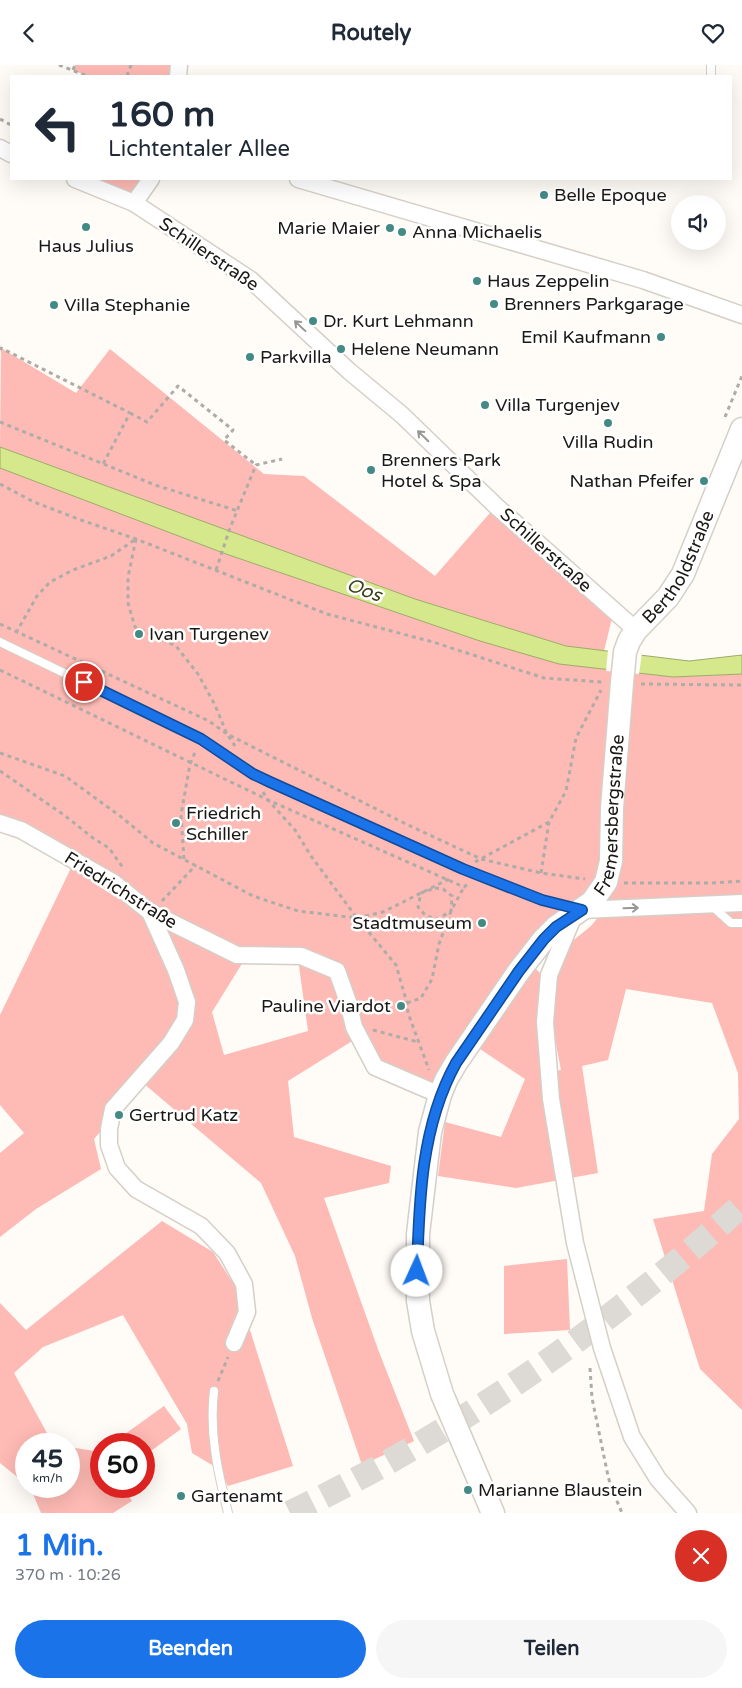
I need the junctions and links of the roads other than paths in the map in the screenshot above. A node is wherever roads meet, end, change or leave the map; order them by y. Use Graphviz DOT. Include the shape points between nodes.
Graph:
graph roads {
  1 [pos="77,180"];
  2 [pos="150,180"];
  3 [pos="301,180"];
  4 [pos="134,203"];
  5 [pos="742,315"];
  6 [pos="733,426"];
  7 [pos="636,630"];
  8 [pos="0,642"];
  9 [pos="624,669"];
  10 [pos="0,823"];
  11 [pos="742,903"];
  12 [pos="710,905"];
  13 [pos="150,912"];
  14 [pos="578,912"];
  15 [pos="742,923"];
  16 [pos="440,1095"];
  17 [pos="234,1343"];
  18 [pos="214,1391"];
  19 [pos="228,1513"];
  20 [pos="493,1513"];
  21 [pos="688,1513"];
  1 -- 4 [label="street, Schillerstraße"];
  2 -- 4 [label="street"];
  3 -- 5 [label="street" via="643,280"];
  7 -- 4 [label="street, Schillerstraße, one-way" via="496,506 402,415 349,371 252,280"];
  6 -- 7 [label="main road, Bertholdstraße" via="683,574 668,597"];
  7 -- 9 [label="main road, Bertholdstraße" via="628,641"];
  8 -- 14 [label="lane" via="201,739 253,774 463,869"];
  9 -- 14 [label="main road, Fremersbergstraße" via="612,808 611,861 602,891"];
  10 -- 13 [label="street, Friedrichstraße" via="21,830 114,883"];
  11 -- 12 [label="street"];
  14 -- 12 [label="street, one-way"];
  12 -- 15 [label="lane" via="731,923"];
  13 -- 16 [label="street, Friedrichstraße" via="236,955 300,956 337,971 354,1027 375,1067"];
  13 -- 17 [label="street" via="187,1002 185,1020 171,1043 113,1109 109,1145 117,1168 136,1189 201,1226 227,1253 244,1284 246,1312"];
  14 -- 16 [label="main road, Fremersbergstraße" via="556,927 529,957 456,1063"];
  14 -- 21 [label="street" via="549,975 545,1023 551,1099 575,1243 602,1348 632,1437 658,1479"];
  16 -- 20 [label="main road, Fremersbergstraße" via="425,1164 418,1234 418,1301 423,1331 442,1393"];
  18 -- 19 [label="lane" via="212,1416 217,1468"];
}
